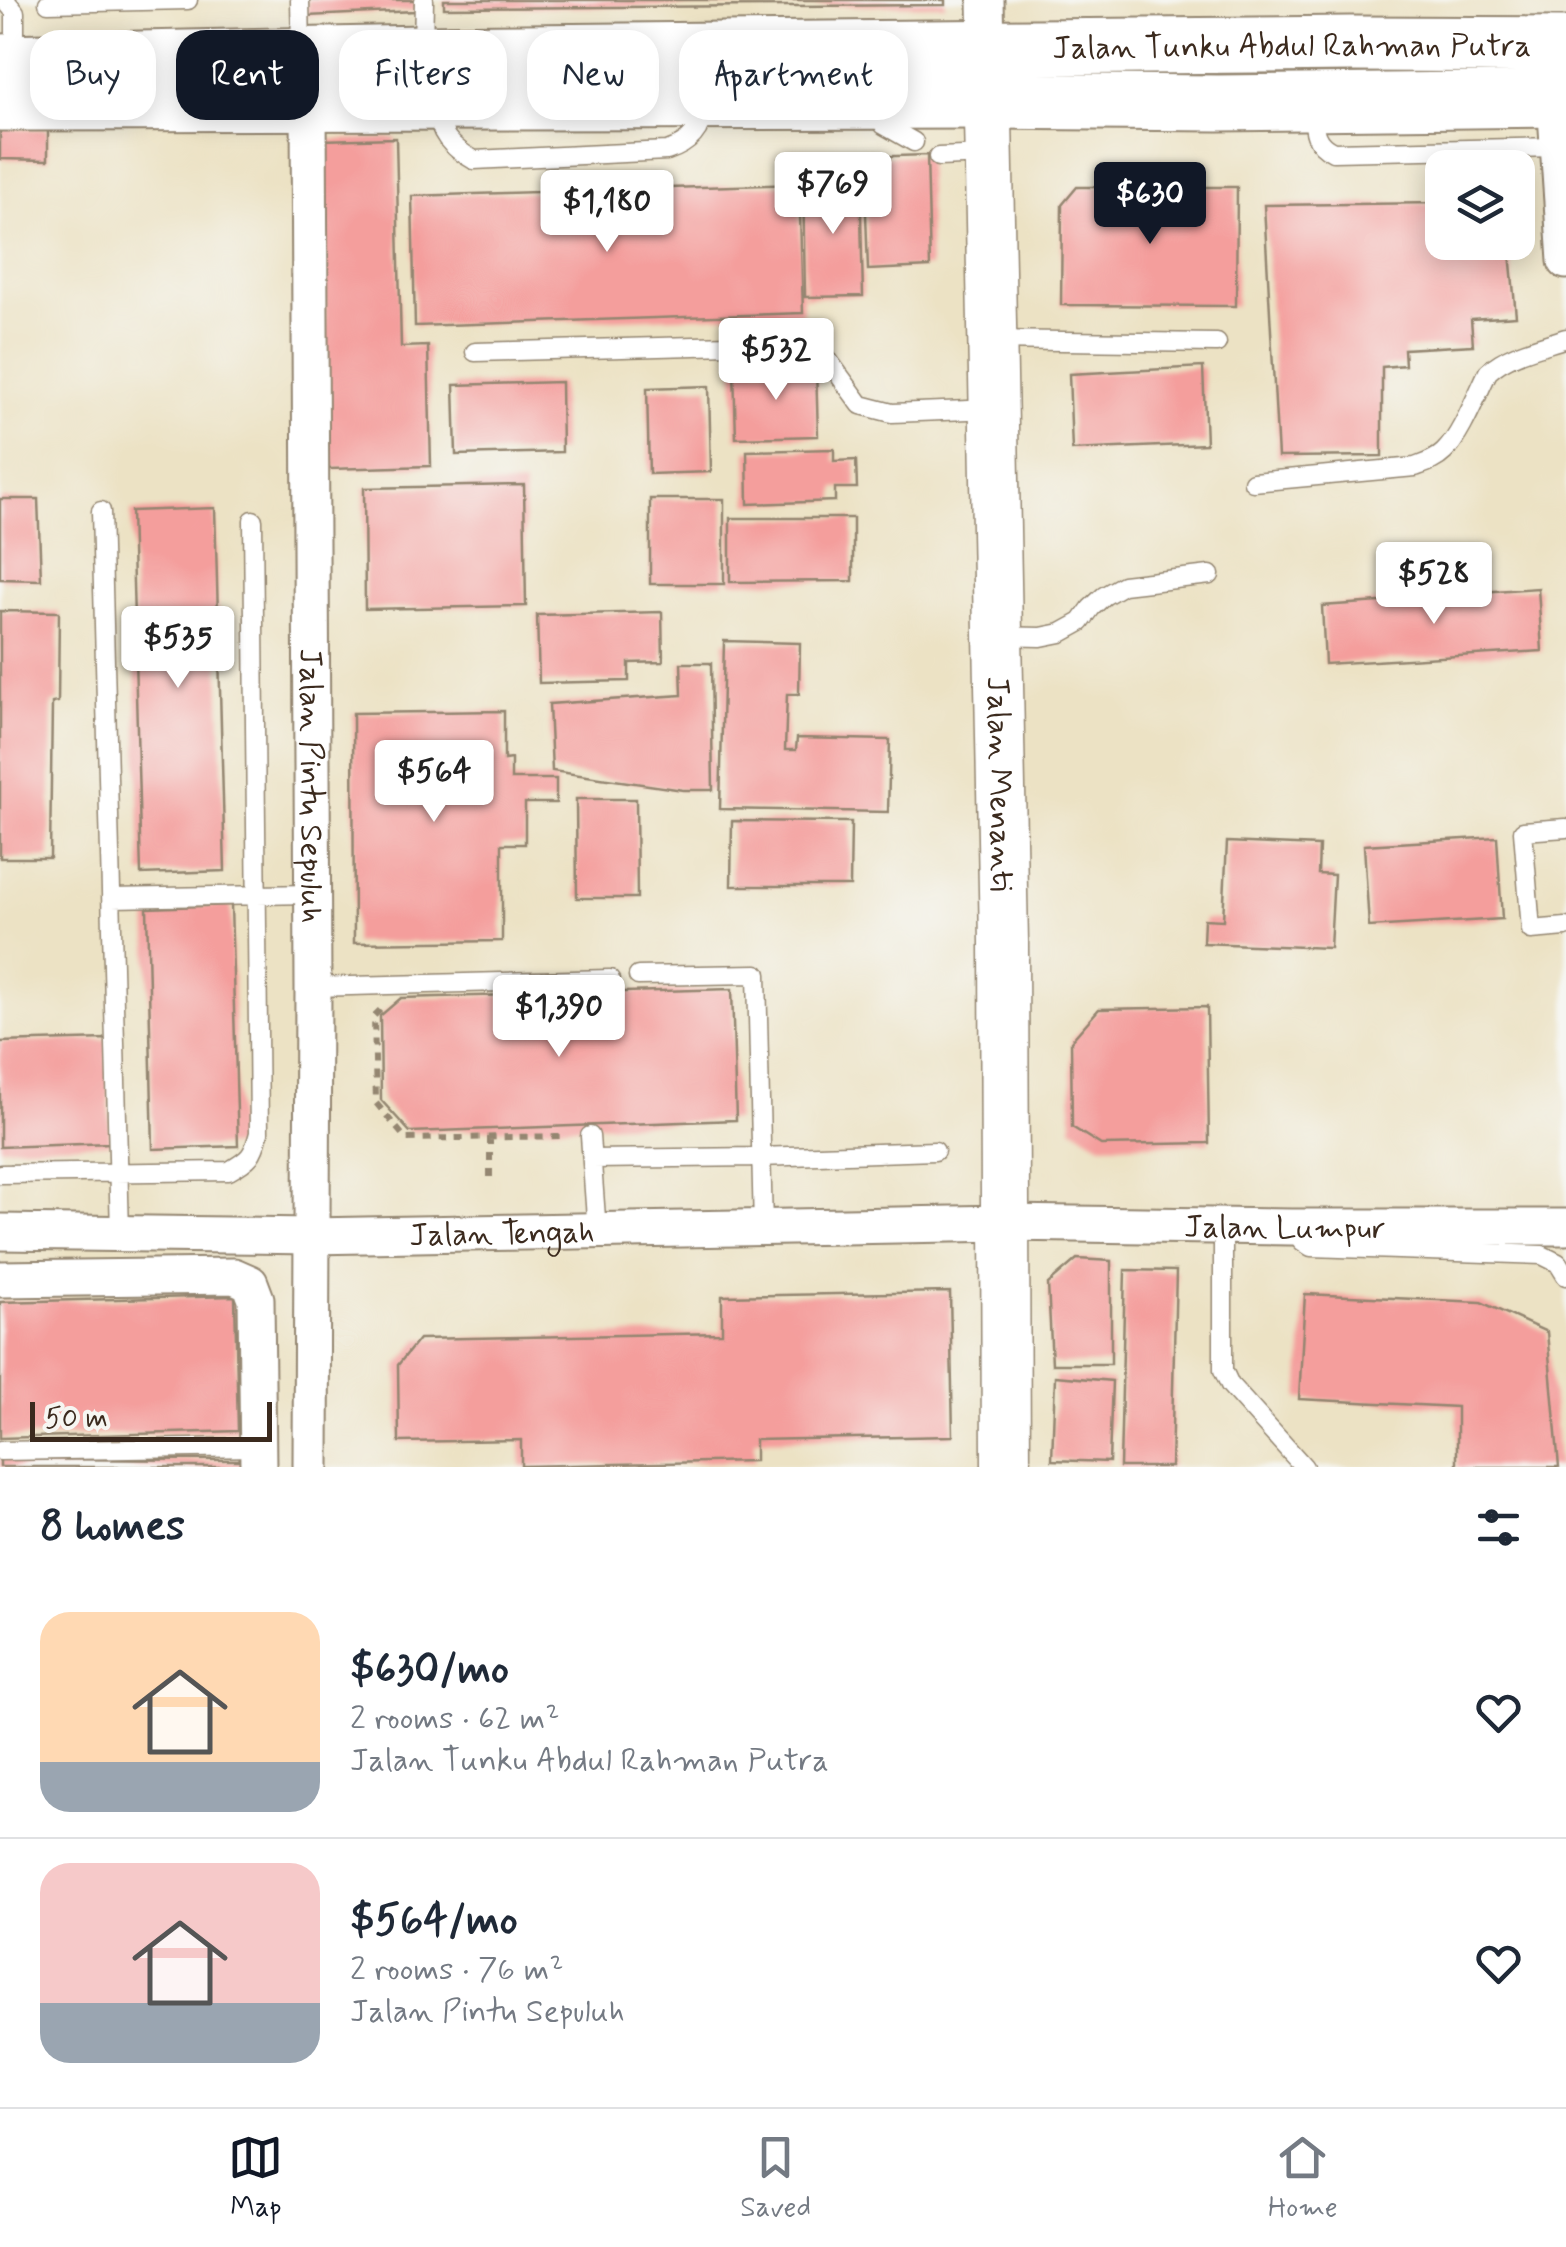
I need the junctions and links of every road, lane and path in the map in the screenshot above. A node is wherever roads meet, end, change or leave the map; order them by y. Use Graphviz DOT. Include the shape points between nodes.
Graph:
graph roads {
  1 [pos="5,0"];
  2 [pos="188,0"];
  3 [pos="300,0"];
  4 [pos="424,0"];
  5 [pos="48,3"];
  6 [pos="302,30"];
  7 [pos="426,30"];
  8 [pos="1566,45"];
  9 [pos="987,50"];
  10 [pos="507,74"];
  11 [pos="5,76"];
  12 [pos="176,78"];
  13 [pos="507,84"];
  14 [pos="1560,115"];
  15 [pos="305,120"];
  16 [pos="989,155"];
  17 [pos="938,156"];
  18 [pos="1566,262"];
  19 [pos="1566,338"];
  20 [pos="994,340"];
  21 [pos="1217,343"];
  22 [pos="475,352"];
  23 [pos="994,409"];
  24 [pos="1253,482"];
  25 [pos="101,511"];
  26 [pos="252,520"];
  27 [pos="1210,575"];
  28 [pos="997,636"];
  29 [pos="1566,828"];
  30 [pos="256,894"];
  31 [pos="311,894"];
  32 [pos="112,898"];
  33 [pos="1566,926"];
  34 [pos="638,976"];
  35 [pos="610,979"];
  36 [pos="312,988"];
  37 [pos="387,1003"];
  38 [pos="569,1136"];
  39 [pos="590,1136"];
  40 [pos="490,1137"];
  41 [pos="936,1151"];
  42 [pos="760,1157"];
  43 [pos="592,1159"];
  44 [pos="120,1173"];
  45 [pos="0,1174"];
  46 [pos="490,1183"];
  47 [pos="1005,1223"];
  48 [pos="1223,1226"];
  49 [pos="1291,1227"];
  50 [pos="1566,1227"];
  51 [pos="763,1228"];
  52 [pos="0,1232"];
  53 [pos="596,1232"];
  54 [pos="120,1233"];
  55 [pos="312,1236"];
  56 [pos="1566,1276"];
  57 [pos="0,1279"];
  58 [pos="0,1451"];
  59 [pos="258,1457"];
  60 [pos="311,1467"];
  61 [pos="1006,1467"];
  62 [pos="1304,1467"];
  1 -- 11 [label="lane" via="16,12"];
  2 -- 5 [label="lane"];
  3 -- 6 [label="lane"];
  4 -- 7 [label="lane"];
  8 -- 9 [label="main road, Jalan Tunku Abdul Rahman Putra"];
  9 -- 10 [label="main road, Jalan Tunku Abdul Rahman Putra"];
  9 -- 13 [label="main road, Jalan Tunku Abdul Rahman Putra" via="898,121"];
  9 -- 14 [label="main road, Jalan Tunku Abdul Rahman Putra" via="1313,103"];
  9 -- 16 [label="street, Jalan Menanti"];
  11 -- 12 [label="main road, Jalan Tunku Abdul Rahman Putra"];
  14 -- 18 [label="street"];
  15 -- 31 [label="street, Jalan Pintu Sepuluh"];
  16 -- 17 [label="lane"];
  16 -- 20 [label="street, Jalan Menanti"];
  19 -- 24 [label="lane" via="1488,372 1452,444 1428,463"];
  20 -- 21 [label="lane"];
  20 -- 23 [label="street, Jalan Menanti"];
  22 -- 23 [label="lane" via="804,343 820,349 861,405 892,412"];
  23 -- 28 [label="street, Jalan Menanti"];
  25 -- 32 [label="lane"];
  26 -- 30 [label="lane"];
  27 -- 28 [label="lane" via="1123,585 1062,634"];
  28 -- 47 [label="street, Jalan Menanti"];
  29 -- 33 [label="lane" via="1523,832 1530,930"];
  30 -- 31 [label="lane"];
  30 -- 32 [label="lane"];
  30 -- 44 [label="lane" via="254,1152 229,1171"];
  31 -- 36 [label="street, Jalan Pintu Sepuluh"];
  32 -- 44 [label="lane"];
  34 -- 42 [label="lane" via="757,974"];
  35 -- 36 [label="lane"];
  36 -- 55 [label="street, Jalan Pintu Sepuluh"];
  37 -- 40 [label="path" via="374,1016 376,1103 406,1139"];
  38 -- 40 [label="path"];
  39 -- 43 [label="lane"];
  40 -- 46 [label="path"];
  41 -- 42 [label="lane"];
  42 -- 43 [label="lane"];
  42 -- 51 [label="lane"];
  43 -- 53 [label="lane"];
  44 -- 45 [label="lane"];
  44 -- 54 [label="lane"];
  47 -- 48 [label="street, Jalan Lumpur"];
  47 -- 51 [label="street, Jalan Tengah"];
  47 -- 61 [label="street, Jalan Menanti"];
  48 -- 49 [label="street, Jalan Lumpur"];
  48 -- 62 [label="lane" via="1223,1370"];
  49 -- 50 [label="street, Jalan Lumpur"];
  49 -- 56 [label="lane" via="1311,1247 1542,1256"];
  51 -- 53 [label="street, Jalan Tengah"];
  52 -- 54 [label="street, Jalan Tengah"];
  53 -- 55 [label="street, Jalan Tengah"];
  54 -- 55 [label="street, Jalan Tengah"];
  55 -- 60 [label="street, Jalan Pintu Sepuluh"];
  57 -- 59 [label="street" via="234,1276 250,1283 256,1300"];
  58 -- 59 [label="lane"];
}
